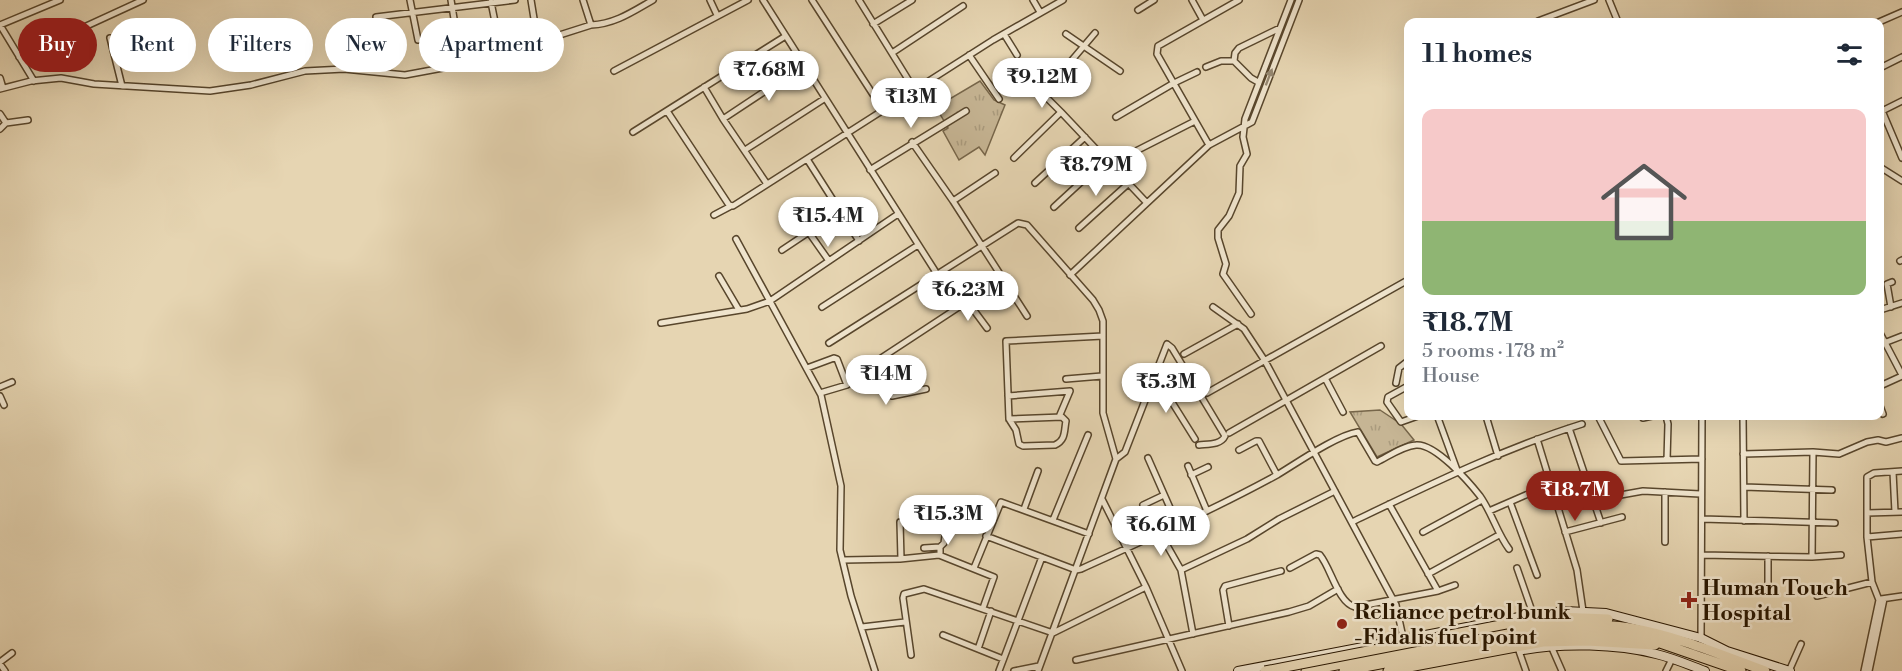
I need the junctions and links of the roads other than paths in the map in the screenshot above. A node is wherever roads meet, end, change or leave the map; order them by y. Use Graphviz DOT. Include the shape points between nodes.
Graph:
graph roads {
  1 [pos="60,0"];
  2 [pos="143,0"];
  3 [pos="410,0"];
  4 [pos="451,0"];
  5 [pos="515,0"];
  6 [pos="531,0"];
  7 [pos="583,0"];
  8 [pos="653,0"];
  9 [pos="710,0"];
  10 [pos="748,0"];
  11 [pos="763,0"];
  12 [pos="812,0"];
  13 [pos="859,0"];
  14 [pos="912,0"];
  15 [pos="1034,0"];
  16 [pos="1063,0"];
  17 [pos="1154,0"];
  18 [pos="1192,0"];
  19 [pos="1239,0"];
  20 [pos="1594,0"];
  21 [pos="1609,0"];
  22 [pos="1296,1"];
  23 [pos="491,2"];
  24 [pos="963,6"];
  25 [pos="452,8"];
  26 [pos="1138,10"];
  27 [pos="1040,12"];
  28 [pos="1902,12"];
  29 [pos="412,13"];
  30 [pos="717,15"];
  31 [pos="376,17"];
  32 [pos="453,18"];
  33 [pos="494,18"];
  34 [pos="534,18"];
  35 [pos="1546,18"];
  36 [pos="1616,18"];
  37 [pos="1203,20"];
  38 [pos="1884,20"];
  39 [pos="97,21"];
  40 [pos="873,24"];
  41 [pos="0,25"];
  42 [pos="591,25"];
  43 [pos="1280,28"];
  44 [pos="1095,33"];
  45 [pos="1004,34"];
  46 [pos="1066,34"];
  47 [pos="784,37"];
  48 [pos="418,40"];
  49 [pos="1084,46"];
  50 [pos="892,53"];
  51 [pos="18,55"];
  52 [pos="969,55"];
  53 [pos="1017,55"];
  54 [pos="1902,57"];
  55 [pos="1234,61"];
  56 [pos="803,66"];
  57 [pos="1884,66"];
  58 [pos="1206,67"];
  59 [pos="614,71"];
  60 [pos="1120,71"];
  61 [pos="28,72"];
  62 [pos="118,72"];
  63 [pos="1197,72"];
  64 [pos="0,78"];
  65 [pos="34,81"];
  66 [pos="1258,82"];
  67 [pos="1174,83"];
  68 [pos="122,86"];
  69 [pos="704,87"];
  70 [pos="1,88"];
  71 [pos="914,89"];
  72 [pos="1038,89"];
  73 [pos="1043,94"];
  74 [pos="825,99"];
  75 [pos="999,99"];
  76 [pos="1902,101"];
  77 [pos="1884,108"];
  78 [pos="883,110"];
  79 [pos="667,111"];
  80 [pos="966,111"];
  81 [pos="1061,112"];
  82 [pos="0,114"];
  83 [pos="1116,117"];
  84 [pos="723,119"];
  85 [pos="1884,119"];
  86 [pos="28,120"];
  87 [pos="1195,121"];
  88 [pos="6,123"];
  89 [pos="1244,128"];
  90 [pos="0,129"];
  91 [pos="633,132"];
  92 [pos="849,133"];
  93 [pos="1085,137"];
  94 [pos="912,142"];
  95 [pos="1209,145"];
  96 [pos="745,150"];
  97 [pos="1131,153"];
  98 [pos="1014,158"];
  99 [pos="1902,158"];
  100 [pos="807,159"];
  101 [pos="1106,159"];
  102 [pos="1884,169"];
  103 [pos="870,170"];
  104 [pos="994,173"];
  105 [pos="1902,181"];
  106 [pos="1035,183"];
  107 [pos="1128,183"];
  108 [pos="767,184"];
  109 [pos="953,201"];
  110 [pos="1147,203"];
  111 [pos="731,206"];
  112 [pos="791,207"];
  113 [pos="1054,207"];
  114 [pos="898,214"];
  115 [pos="714,215"];
  116 [pos="1079,228"];
  117 [pos="809,232"];
  118 [pos="736,239"];
  119 [pos="859,241"];
  120 [pos="982,244"];
  121 [pos="918,245"];
  122 [pos="782,250"];
  123 [pos="829,261"];
  124 [pos="937,274"];
  125 [pos="1070,275"];
  126 [pos="719,276"];
  127 [pos="1003,278"];
  128 [pos="1404,282"];
  129 [pos="1893,282"];
  130 [pos="770,301"];
  131 [pos="967,301"];
  132 [pos="1902,303"];
  133 [pos="1213,307"];
  134 [pos="1890,307"];
  135 [pos="822,308"];
  136 [pos="1884,309"];
  137 [pos="739,310"];
  138 [pos="1251,314"];
  139 [pos="1027,316"];
  140 [pos="660,323"];
  141 [pos="1238,324"];
  142 [pos="987,328"];
  143 [pos="1104,336"];
  144 [pos="1902,336"];
  145 [pos="829,343"];
  146 [pos="1884,343"];
  147 [pos="1381,346"];
  148 [pos="1184,354"];
  149 [pos="1265,361"];
  150 [pos="1404,364"];
  151 [pos="807,368"];
  152 [pos="1155,375"];
  153 [pos="1102,376"];
  154 [pos="1902,376"];
  155 [pos="1325,378"];
  156 [pos="1066,379"];
  157 [pos="12,381"];
  158 [pos="1396,382"];
  159 [pos="1884,384"];
  160 [pos="0,387"];
  161 [pos="820,388"];
  162 [pos="1404,388"];
  163 [pos="926,389"];
  164 [pos="1207,393"];
  165 [pos="0,396"];
  166 [pos="1008,396"];
  167 [pos="1287,400"];
  168 [pos="4,405"];
  169 [pos="1343,412"];
  170 [pos="1059,417"];
  171 [pos="1009,419"];
  172 [pos="1407,420"];
  173 [pos="1439,420"];
  174 [pos="1487,420"];
  175 [pos="1600,420"];
  176 [pos="1667,420"];
  177 [pos="1702,420"];
  178 [pos="1743,420"];
  179 [pos="1582,424"];
  180 [pos="1569,428"];
  181 [pos="1229,433"];
  182 [pos="1088,435"];
  183 [pos="1902,438"];
  184 [pos="1195,439"];
  185 [pos="1537,439"];
  186 [pos="1199,445"];
  187 [pos="1239,450"];
  188 [pos="1315,452"];
  189 [pos="1813,453"];
  190 [pos="1743,454"];
  191 [pos="1498,456"];
  192 [pos="1116,459"];
  193 [pos="1148,459"];
  194 [pos="1702,459"];
  195 [pos="1667,460"];
  196 [pos="1188,466"];
  197 [pos="1208,467"];
  198 [pos="1038,471"];
  199 [pos="1458,471"];
  200 [pos="1902,471"];
  201 [pos="1893,472"];
  202 [pos="1191,475"];
  203 [pos="1277,475"];
  204 [pos="1551,484"];
  205 [pos="1744,487"];
  206 [pos="1812,488"];
  207 [pos="1832,490"];
  208 [pos="1335,491"];
  209 [pos="1665,492"];
  210 [pos="1700,494"];
  211 [pos="1164,495"];
  212 [pos="1615,496"];
  213 [pos="1102,499"];
  214 [pos="1482,500"];
  215 [pos="1510,502"];
  216 [pos="1389,504"];
  217 [pos="1143,505"];
  218 [pos="1023,509"];
  219 [pos="1207,511"];
  220 [pos="1489,511"];
  221 [pos="1895,512"];
  222 [pos="1902,512"];
  223 [pos="1867,513"];
  224 [pos="1622,517"];
  225 [pos="1702,519"];
  226 [pos="1053,520"];
  227 [pos="1744,521"];
  228 [pos="900,522"];
  229 [pos="947,522"];
  230 [pos="1352,522"];
  231 [pos="1601,523"];
  232 [pos="1834,523"];
  233 [pos="1812,524"];
  234 [pos="1178,526"];
  235 [pos="1423,532"];
  236 [pos="1565,532"];
  237 [pos="1161,533"];
  238 [pos="1089,534"];
  239 [pos="1902,534"];
  240 [pos="986,536"];
  241 [pos="1499,536"];
  242 [pos="1867,537"];
  243 [pos="1665,542"];
  244 [pos="940,547"];
  245 [pos="924,548"];
  246 [pos="1126,549"];
  247 [pos="1509,549"];
  248 [pos="940,555"];
  249 [pos="1702,555"];
  250 [pos="1841,555"];
  251 [pos="1768,556"];
  252 [pos="1042,557"];
  253 [pos="1812,557"];
  254 [pos="901,559"];
  255 [pos="843,560"];
  256 [pos="974,568"];
  257 [pos="1290,568"];
  258 [pos="1517,568"];
  259 [pos="1076,570"];
  260 [pos="1181,570"];
  261 [pos="1281,571"];
  262 [pos="1428,574"];
  263 [pos="1536,575"];
  264 [pos="1872,582"];
  265 [pos="1455,585"];
  266 [pos="1768,586"];
  267 [pos="1146,587"];
  268 [pos="1338,589"];
  269 [pos="1437,591"];
  270 [pos="1817,596"];
  271 [pos="1902,596"];
  272 [pos="1393,599"];
  273 [pos="1881,599"];
  274 [pos="983,608"];
  275 [pos="992,611"];
  276 [pos="1583,611"];
  277 [pos="1533,614"];
  278 [pos="1017,621"];
  279 [pos="905,622"];
  280 [pos="1229,626"];
  281 [pos="862,627"];
  282 [pos="1053,633"];
  283 [pos="1193,633"];
  284 [pos="943,634"];
  285 [pos="1662,634"];
  286 [pos="1168,639"];
  287 [pos="1403,639"];
  288 [pos="1701,642"];
  289 [pos="1660,644"];
  290 [pos="1801,644"];
  291 [pos="1551,646"];
  292 [pos="978,649"];
  293 [pos="1515,649"];
  294 [pos="1405,650"];
  295 [pos="12,653"];
  296 [pos="1657,654"];
  297 [pos="911,655"];
  298 [pos="1004,659"];
  299 [pos="1672,659"];
  300 [pos="1076,660"];
  301 [pos="0,663"];
  302 [pos="1039,668"];
  303 [pos="5,671"];
  304 [pos="875,671"];
  305 [pos="999,671"];
  306 [pos="1014,671"];
  307 [pos="1182,671"];
  308 [pos="1238,671"];
  309 [pos="1265,671"];
  310 [pos="1306,671"];
  311 [pos="1344,671"];
  312 [pos="1388,671"];
  313 [pos="1412,671"];
  314 [pos="1526,671"];
  315 [pos="1562,671"];
  316 [pos="1666,671"];
  317 [pos="1705,671"];
  318 [pos="1741,671"];
  319 [pos="1765,671"];
  320 [pos="1790,671"];
  321 [pos="1864,671"];
  322 [pos="1869,671"];
  1 -- 41 [label="street"];
  2 -- 39 [label="street"];
  3 -- 29 [label="street"];
  4 -- 25 [label="street"];
  5 -- 23 [label="street"];
  6 -- 34 [label="street"];
  7 -- 42 [label="street"];
  8 -- 42 [label="street" via="616,21"];
  9 -- 30 [label="street"];
  10 -- 30 [label="street"];
  11 -- 47 [label="street"];
  12 -- 78 [label="street"];
  13 -- 40 [label="street"];
  14 -- 40 [label="street"];
  15 -- 27 [label="street"];
  16 -- 27 [label="street"];
  17 -- 26 [label="street"];
  18 -- 37 [label="street"];
  19 -- 37 [label="street"];
  20 -- 35 [label="street"];
  21 -- 36 [label="street"];
  22 -- 43 [label="street"];
  89 -- 22 [label="street, one-way" via="1252,122"];
  23 -- 25 [label="street"];
  23 -- 33 [label="street"];
  24 -- 50 [label="street"];
  25 -- 29 [label="street"];
  25 -- 32 [label="street"];
  27 -- 45 [label="street"];
  28 -- 38 [label="street"];
  29 -- 31 [label="street"];
  29 -- 48 [label="street"];
  30 -- 59 [label="street"];
  37 -- 67 [label="street" via="1156,49"];
  40 -- 50 [label="street"];
  41 -- 51 [label="street"];
  42 -- 68 [label="street" via="475,62 405,75 344,69 305,71 210,91"];
  43 -- 55 [label="street" via="1239,48"];
  43 -- 66 [label="street"];
  44 -- 49 [label="street"];
  45 -- 52 [label="street"];
  45 -- 53 [label="street"];
  46 -- 49 [label="street"];
  47 -- 56 [label="street"];
  47 -- 69 [label="street"];
  49 -- 60 [label="street"];
  49 -- 73 [label="street"];
  50 -- 71 [label="street"];
  52 -- 71 [label="street"];
  52 -- 75 [label="street"];
  54 -- 57 [label="street"];
  55 -- 58 [label="street"];
  55 -- 66 [label="street"];
  56 -- 74 [label="street"];
  56 -- 84 [label="street"];
  61 -- 65 [label="street"];
  62 -- 68 [label="street"];
  63 -- 67 [label="street"];
  64 -- 70 [label="street"];
  65 -- 68 [label="street" via="61,78"];
  65 -- 70 [label="street"];
  66 -- 89 [label="street"];
  67 -- 83 [label="street"];
  67 -- 87 [label="street"];
  69 -- 79 [label="street"];
  69 -- 84 [label="street"];
  71 -- 78 [label="street"];
  72 -- 73 [label="street"];
  73 -- 81 [label="street"];
  74 -- 92 [label="street"];
  74 -- 96 [label="street"];
  76 -- 77 [label="street"];
  78 -- 92 [label="street"];
  79 -- 91 [label="street"];
  79 -- 111 [label="street"];
  80 -- 94 [label="street"];
  81 -- 93 [label="street"];
  81 -- 98 [label="street"];
  82 -- 88 [label="street"];
  84 -- 96 [label="street"];
  85 -- 99 [label="street"];
  86 -- 88 [label="street"];
  87 -- 95 [label="street"];
  87 -- 97 [label="street"];
  88 -- 90 [label="street"];
  89 -- 95 [label="street"];
  89 -- 138 [label="street" via="1247,154 1240,166 1239,193 1218,233 1226,262 1223,274"];
  92 -- 100 [label="street"];
  92 -- 103 [label="street"];
  93 -- 101 [label="street"];
  93 -- 106 [label="street"];
  94 -- 103 [label="street"];
  94 -- 109 [label="street"];
  95 -- 110 [label="street"];
  96 -- 108 [label="street"];
  100 -- 108 [label="street"];
  100 -- 119 [label="street"];
  101 -- 107 [label="street"];
  101 -- 113 [label="street"];
  102 -- 105 [label="street"];
  103 -- 114 [label="street"];
  104 -- 109 [label="street"];
  107 -- 110 [label="street"];
  107 -- 116 [label="street"];
  108 -- 111 [label="street"];
  109 -- 120 [label="street"];
  110 -- 125 [label="street"];
  111 -- 115 [label="street"];
  112 -- 117 [label="street"];
  114 -- 119 [label="street"];
  114 -- 121 [label="street"];
  117 -- 122 [label="street"];
  117 -- 123 [label="street"];
  118 -- 130 [label="street"];
  119 -- 123 [label="street"];
  120 -- 124 [label="street"];
  120 -- 125 [label="street" via="1023,223"];
  120 -- 127 [label="street"];
  121 -- 124 [label="street"];
  121 -- 135 [label="street"];
  123 -- 130 [label="street"];
  124 -- 145 [label="street"];
  125 -- 143 [label="street" via="1099,310"];
  126 -- 137 [label="street"];
  127 -- 131 [label="street"];
  127 -- 139 [label="street"];
  128 -- 149 [label="street"];
  129 -- 134 [label="street" via="1887,284"];
  130 -- 137 [label="street"];
  130 -- 151 [label="street"];
  131 -- 142 [label="street"];
  131 -- 163 [label="street" via="869,366 887,394"];
  132 -- 134 [label="street"];
  133 -- 141 [label="street"];
  134 -- 136 [label="street"];
  137 -- 140 [label="street"];
  141 -- 148 [label="street"];
  141 -- 149 [label="street"];
  143 -- 153 [label="street"];
  143 -- 166 [label="street" via="1006,340"];
  144 -- 146 [label="street"];
  146 -- 154 [label="street"];
  147 -- 155 [label="street"];
  149 -- 164 [label="street"];
  149 -- 167 [label="street"];
  150 -- 158 [label="street"];
  151 -- 161 [label="street"];
  151 -- 161 [label="street" via="837,359 847,385"];
  152 -- 184 [label="street"];
  152 -- 186 [label="street" via="1167,344 1225,435 1216,443"];
  152 -- 192 [label="street" via="1125,452"];
  153 -- 156 [label="street"];
  153 -- 192 [label="street" via="1103,413"];
  154 -- 159 [label="street"];
  155 -- 167 [label="street"];
  155 -- 169 [label="street"];
  157 -- 160 [label="street"];
  161 -- 255 [label="street" via="841,486"];
  162 -- 172 [label="street" via="1388,397 1387,402 1401,422"];
  165 -- 168 [label="street"];
  166 -- 170 [label="street" via="1070,391"];
  166 -- 171 [label="street"];
  167 -- 181 [label="street"];
  167 -- 188 [label="street"];
  170 -- 171 [label="street"];
  170 -- 171 [label="street" via="1066,421 1060,443 1023,446"];
  173 -- 199 [label="street"];
  174 -- 191 [label="street"];
  175 -- 195 [label="street" via="1621,461"];
  176 -- 195 [label="street"];
  177 -- 194 [label="street"];
  178 -- 190 [label="street"];
  179 -- 180 [label="street"];
  180 -- 185 [label="street"];
  180 -- 231 [label="street"];
  182 -- 226 [label="street"];
  183 -- 189 [label="street" via="1868,442 1839,454"];
  185 -- 191 [label="street"];
  185 -- 204 [label="street"];
  187 -- 203 [label="street" via="1258,441"];
  188 -- 199 [label="street" via="1358,432 1377,462 1419,444 1435,451"];
  188 -- 203 [label="street"];
  188 -- 208 [label="street"];
  189 -- 190 [label="street"];
  189 -- 206 [label="street"];
  190 -- 205 [label="street"];
  191 -- 199 [label="street"];
  192 -- 213 [label="street"];
  193 -- 211 [label="street"];
  194 -- 195 [label="street"];
  194 -- 210 [label="street"];
  196 -- 202 [label="street"];
  197 -- 202 [label="street"];
  198 -- 218 [label="street"];
  199 -- 214 [label="street"];
  199 -- 216 [label="street"];
  200 -- 201 [label="street"];
  201 -- 221 [label="street"];
  201 -- 223 [label="street" via="1867,477"];
  202 -- 219 [label="street"];
  203 -- 219 [label="street"];
  204 -- 215 [label="street"];
  204 -- 236 [label="street"];
  205 -- 206 [label="street"];
  205 -- 227 [label="street"];
  206 -- 207 [label="street"];
  206 -- 233 [label="street"];
  208 -- 230 [label="street"];
  208 -- 260 [label="street"];
  209 -- 210 [label="street"];
  209 -- 212 [label="street"];
  209 -- 243 [label="street"];
  210 -- 225 [label="street"];
  211 -- 217 [label="street"];
  211 -- 234 [label="street"];
  213 -- 238 [label="street"];
  213 -- 246 [label="street"];
  214 -- 220 [label="street"];
  214 -- 235 [label="street"];
  215 -- 220 [label="street"];
  215 -- 263 [label="street"];
  216 -- 230 [label="street"];
  216 -- 262 [label="street"];
  218 -- 226 [label="street"];
  218 -- 240 [label="street" via="1001,502"];
  219 -- 234 [label="street"];
  220 -- 241 [label="street"];
  221 -- 222 [label="street"];
  221 -- 223 [label="street"];
  223 -- 242 [label="street"];
  224 -- 231 [label="street"];
  225 -- 227 [label="street"];
  225 -- 249 [label="street"];
  226 -- 238 [label="street"];
  227 -- 233 [label="street"];
  228 -- 254 [label="street"];
  229 -- 244 [label="street"];
  230 -- 272 [label="street"];
  231 -- 236 [label="street"];
  232 -- 233 [label="street"];
  233 -- 253 [label="street"];
  234 -- 237 [label="street"];
  236 -- 276 [label="street" via="1577,570"];
  237 -- 246 [label="street"];
  237 -- 260 [label="street"];
  238 -- 259 [label="street"];
  239 -- 242 [label="street"];
  240 -- 252 [label="street"];
  240 -- 256 [label="street"];
  241 -- 247 [label="street"];
  241 -- 262 [label="street"];
  242 -- 264 [label="street"];
  244 -- 245 [label="street"];
  244 -- 248 [label="street"];
  246 -- 259 [label="street"];
  246 -- 267 [label="street"];
  248 -- 254 [label="street"];
  248 -- 256 [label="street"];
  249 -- 251 [label="street"];
  249 -- 288 [label="street"];
  250 -- 253 [label="street"];
  251 -- 253 [label="street"];
  251 -- 266 [label="street"];
  252 -- 259 [label="street"];
  252 -- 278 [label="street"];
  254 -- 255 [label="street"];
  255 -- 281 [label="street"];
  256 -- 274 [label="street" via="994,577"];
  257 -- 268 [label="street" via="1320,555"];
  258 -- 277 [label="street"];
  259 -- 282 [label="street"];
  260 -- 283 [label="street"];
  261 -- 280 [label="street" via="1225,586"];
  262 -- 269 [label="street"];
  264 -- 270 [label="street"];
  264 -- 273 [label="street"];
  265 -- 269 [label="street"];
  267 -- 282 [label="street"];
  267 -- 286 [label="street"];
  268 -- 272 [label="street" via="1355,607"];
  268 -- 280 [label="street" via="1309,606"];
  269 -- 272 [label="street"];
  271 -- 273 [label="street"];
  272 -- 287 [label="street"];
  273 -- 321 [label="street"];
  273 -- 322 [label="street"];
  274 -- 275 [label="street"];
  274 -- 279 [label="street" via="924,589 904,594"];
  275 -- 278 [label="street"];
  275 -- 292 [label="street"];
  276 -- 277 [label="street"];
  276 -- 288 [label="street" via="1633,618"];
  277 -- 287 [label="street"];
  278 -- 282 [label="street"];
  278 -- 298 [label="street"];
  279 -- 281 [label="street"];
  279 -- 297 [label="street"];
  280 -- 283 [label="street"];
  281 -- 304 [label="street"];
  282 -- 302 [label="street"];
  283 -- 286 [label="street"];
  284 -- 292 [label="street"];
  285 -- 309 [label="highway, bridge" via="1638,625 1592,618 1549,618"];
  286 -- 300 [label="street"];
  286 -- 307 [label="street"];
  287 -- 294 [label="street"];
  287 -- 308 [label="street"];
  288 -- 320 [label="street"];
  289 -- 293 [label="highway" via="1571,640"];
  289 -- 296 [label="street"];
  290 -- 320 [label="street"];
  291 -- 293 [label="street"];
  291 -- 296 [label="street"];
  291 -- 315 [label="street"];
  292 -- 298 [label="street"];
  293 -- 312 [label="highway"];
  293 -- 313 [label="street"];
  293 -- 314 [label="street"];
  295 -- 301 [label="street"];
  296 -- 299 [label="street"];
  298 -- 305 [label="street"];
  299 -- 316 [label="street"];
  299 -- 317 [label="street"];
  301 -- 303 [label="street"];
  302 -- 306 [label="street"];
  310 -- 319 [label="highway" via="1524,628 1569,624 1646,631"];
  311 -- 318 [label="highway" via="1525,636 1585,632 1653,641"];
}
